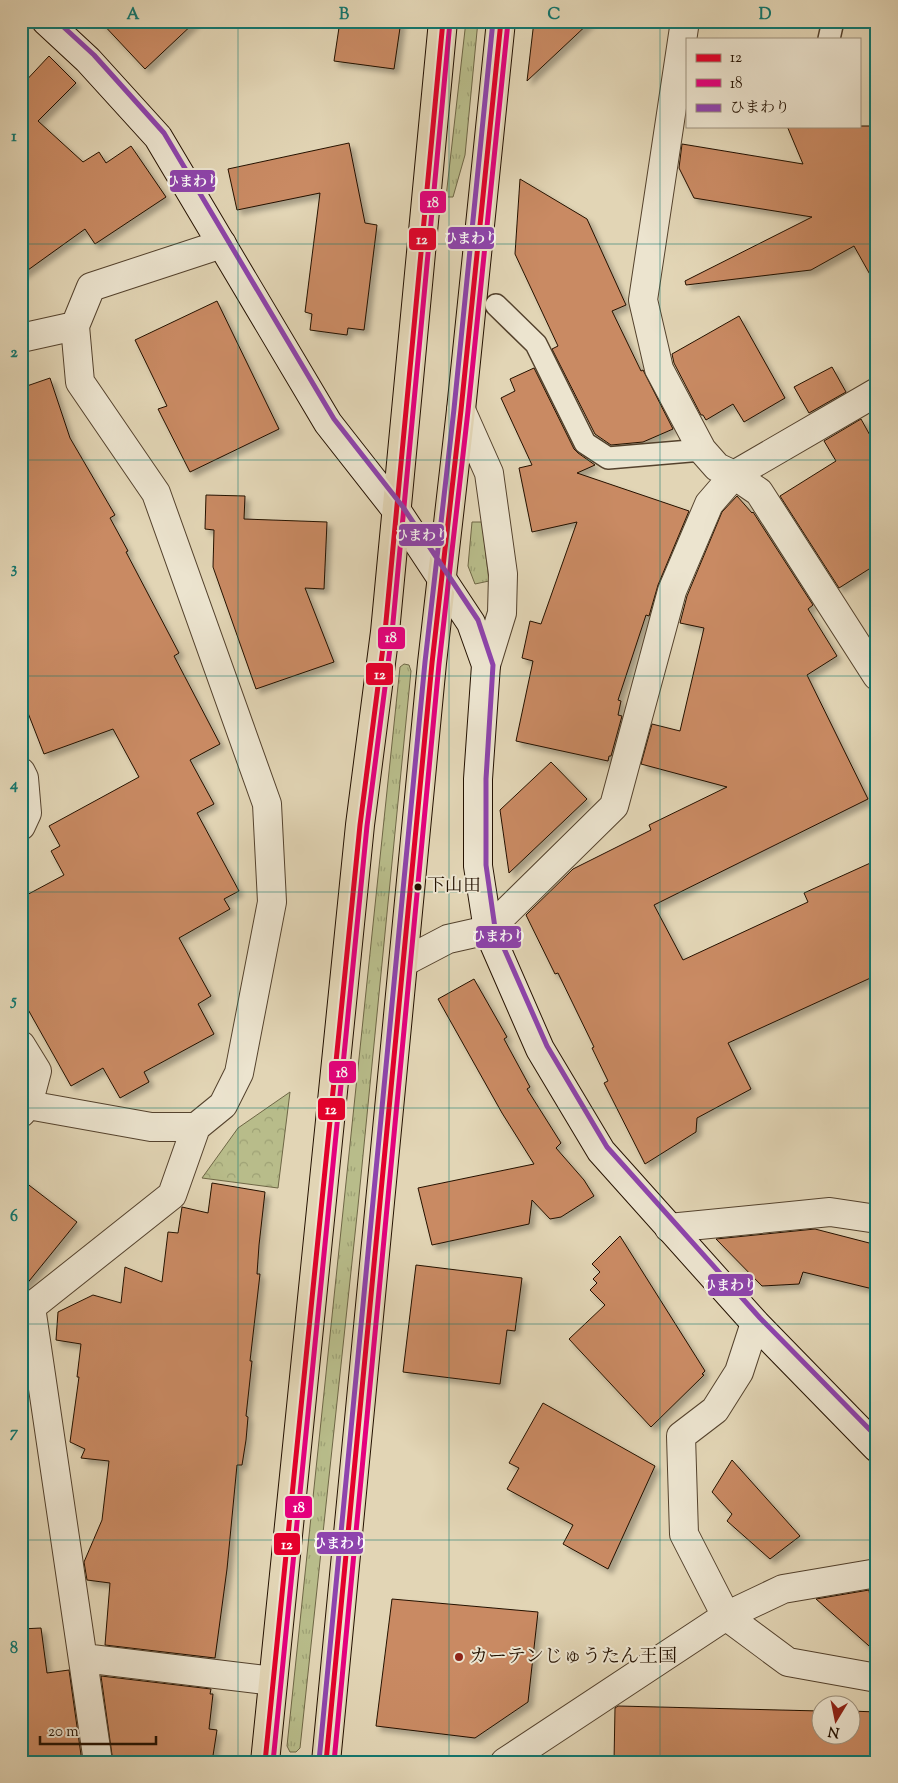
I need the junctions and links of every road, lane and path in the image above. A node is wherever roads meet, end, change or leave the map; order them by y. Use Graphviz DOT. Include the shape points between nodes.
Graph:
graph roads {
  1 [pos="46,21"];
  2 [pos="443,21"];
  3 [pos="501,21"];
  4 [pos="686,21"];
  5 [pos="833,21"];
  6 [pos="829,38"];
  7 [pos="222,244"];
  8 [pos="496,305"];
  9 [pos="75,326"];
  10 [pos="21,338"];
  11 [pos="877,392"];
  12 [pos="461,410"];
  13 [pos="702,450"];
  14 [pos="734,475"];
  15 [pos="398,511"];
  16 [pos="442,577"];
  17 [pos="486,665"];
  18 [pos="877,676"];
  19 [pos="21,772"];
  20 [pos="21,826"];
  21 [pos="488,930"];
  22 [pos="404,962"];
  23 [pos="21,1045"];
  24 [pos="24,1106"];
  25 [pos="196,1127"];
  26 [pos="877,1219"];
  27 [pos="669,1228"];
  28 [pos="756,1323"];
  29 [pos="877,1448"];
  30 [pos="877,1574"];
  31 [pos="726,1616"];
  32 [pos="83,1658"];
  33 [pos="877,1678"];
  34 [pos="274,1681"];
  35 [pos="98,1762"];
  36 [pos="265,1762"];
  37 [pos="326,1762"];
  38 [pos="505,1762"];
  1 -- 7 [label="street" via="88,60 158,137"];
  2 -- 15 [label="main road"];
  3 -- 12 [label="main road"];
  4 -- 13 [label="street" via="643,300 659,369"];
  5 -- 6 [label="lane"];
  7 -- 9 [label="street" via="91,287"];
  7 -- 15 [label="street" via="328,424"];
  8 -- 13 [label="lane" via="536,344 585,443 608,458"];
  9 -- 10 [label="street"];
  9 -- 25 [label="street" via="80,382 156,493 267,804 272,902 239,1073 223,1105"];
  11 -- 14 [label="street"];
  12 -- 16 [label="main road"];
  12 -- 17 [label="street" via="489,473 503,574 502,613"];
  13 -- 14 [label="street" via="717,467"];
  14 -- 18 [label="street" via="758,492"];
  14 -- 21 [label="street" via="709,504 672,591 614,806"];
  15 -- 16 [label="street"];
  15 -- 34 [label="main road" via="360,825"];
  16 -- 17 [label="street" via="472,623"];
  16 -- 22 [label="main road"];
  17 -- 21 [label="street" via="478,779 478,856"];
  19 -- 20 [label="street" via="27,812"];
  21 -- 22 [label="street" via="448,939"];
  21 -- 27 [label="street" via="540,1049 600,1151"];
  22 -- 37 [label="main road"];
  23 -- 24 [label="street" via="37,1070"];
  24 -- 25 [label="street" via="151,1127"];
  25 -- 32 [label="street" via="172,1195 30,1307"];
  26 -- 27 [label="street" via="830,1212"];
  27 -- 28 [label="street"];
  28 -- 29 [label="street"];
  28 -- 31 [label="street" via="739,1372 715,1410 681,1436 684,1534"];
  30 -- 31 [label="street" via="783,1589"];
  31 -- 33 [label="street" via="788,1662"];
  31 -- 38 [label="street"];
  32 -- 34 [label="street"];
  32 -- 35 [label="street"];
  34 -- 36 [label="main road"];
}
